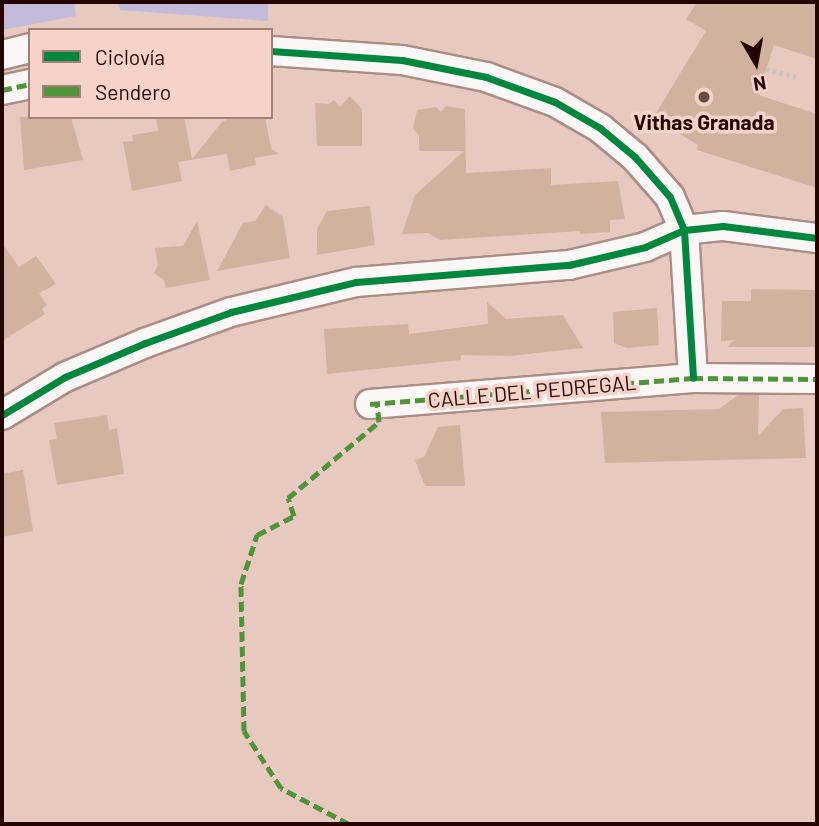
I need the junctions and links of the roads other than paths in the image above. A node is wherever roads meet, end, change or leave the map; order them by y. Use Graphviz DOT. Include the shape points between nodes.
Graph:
graph roads {
  1 [pos="28,48"];
  2 [pos="273,51"];
  3 [pos="2,55"];
  4 [pos="28,84"];
  5 [pos="2,90"];
  6 [pos="684,230"];
  7 [pos="817,238"];
  8 [pos="693,378"];
  9 [pos="817,379"];
  10 [pos="370,404"];
  11 [pos="2,415"];
  1 -- 3 [label="street"];
  2 -- 6 [label="street" via="402,60 486,77 555,102 600,128 635,157 670,197"];
  4 -- 5 [label="street"];
  6 -- 7 [label="street" via="723,226"];
  6 -- 8 [label="street"];
  6 -- 11 [label="street" via="645,247 569,265 356,282 231,312 65,377"];
  8 -- 9 [label="street, CALLE DEL PEDREGAL"];
  8 -- 10 [label="street, CALLE DEL PEDREGAL"];
}
